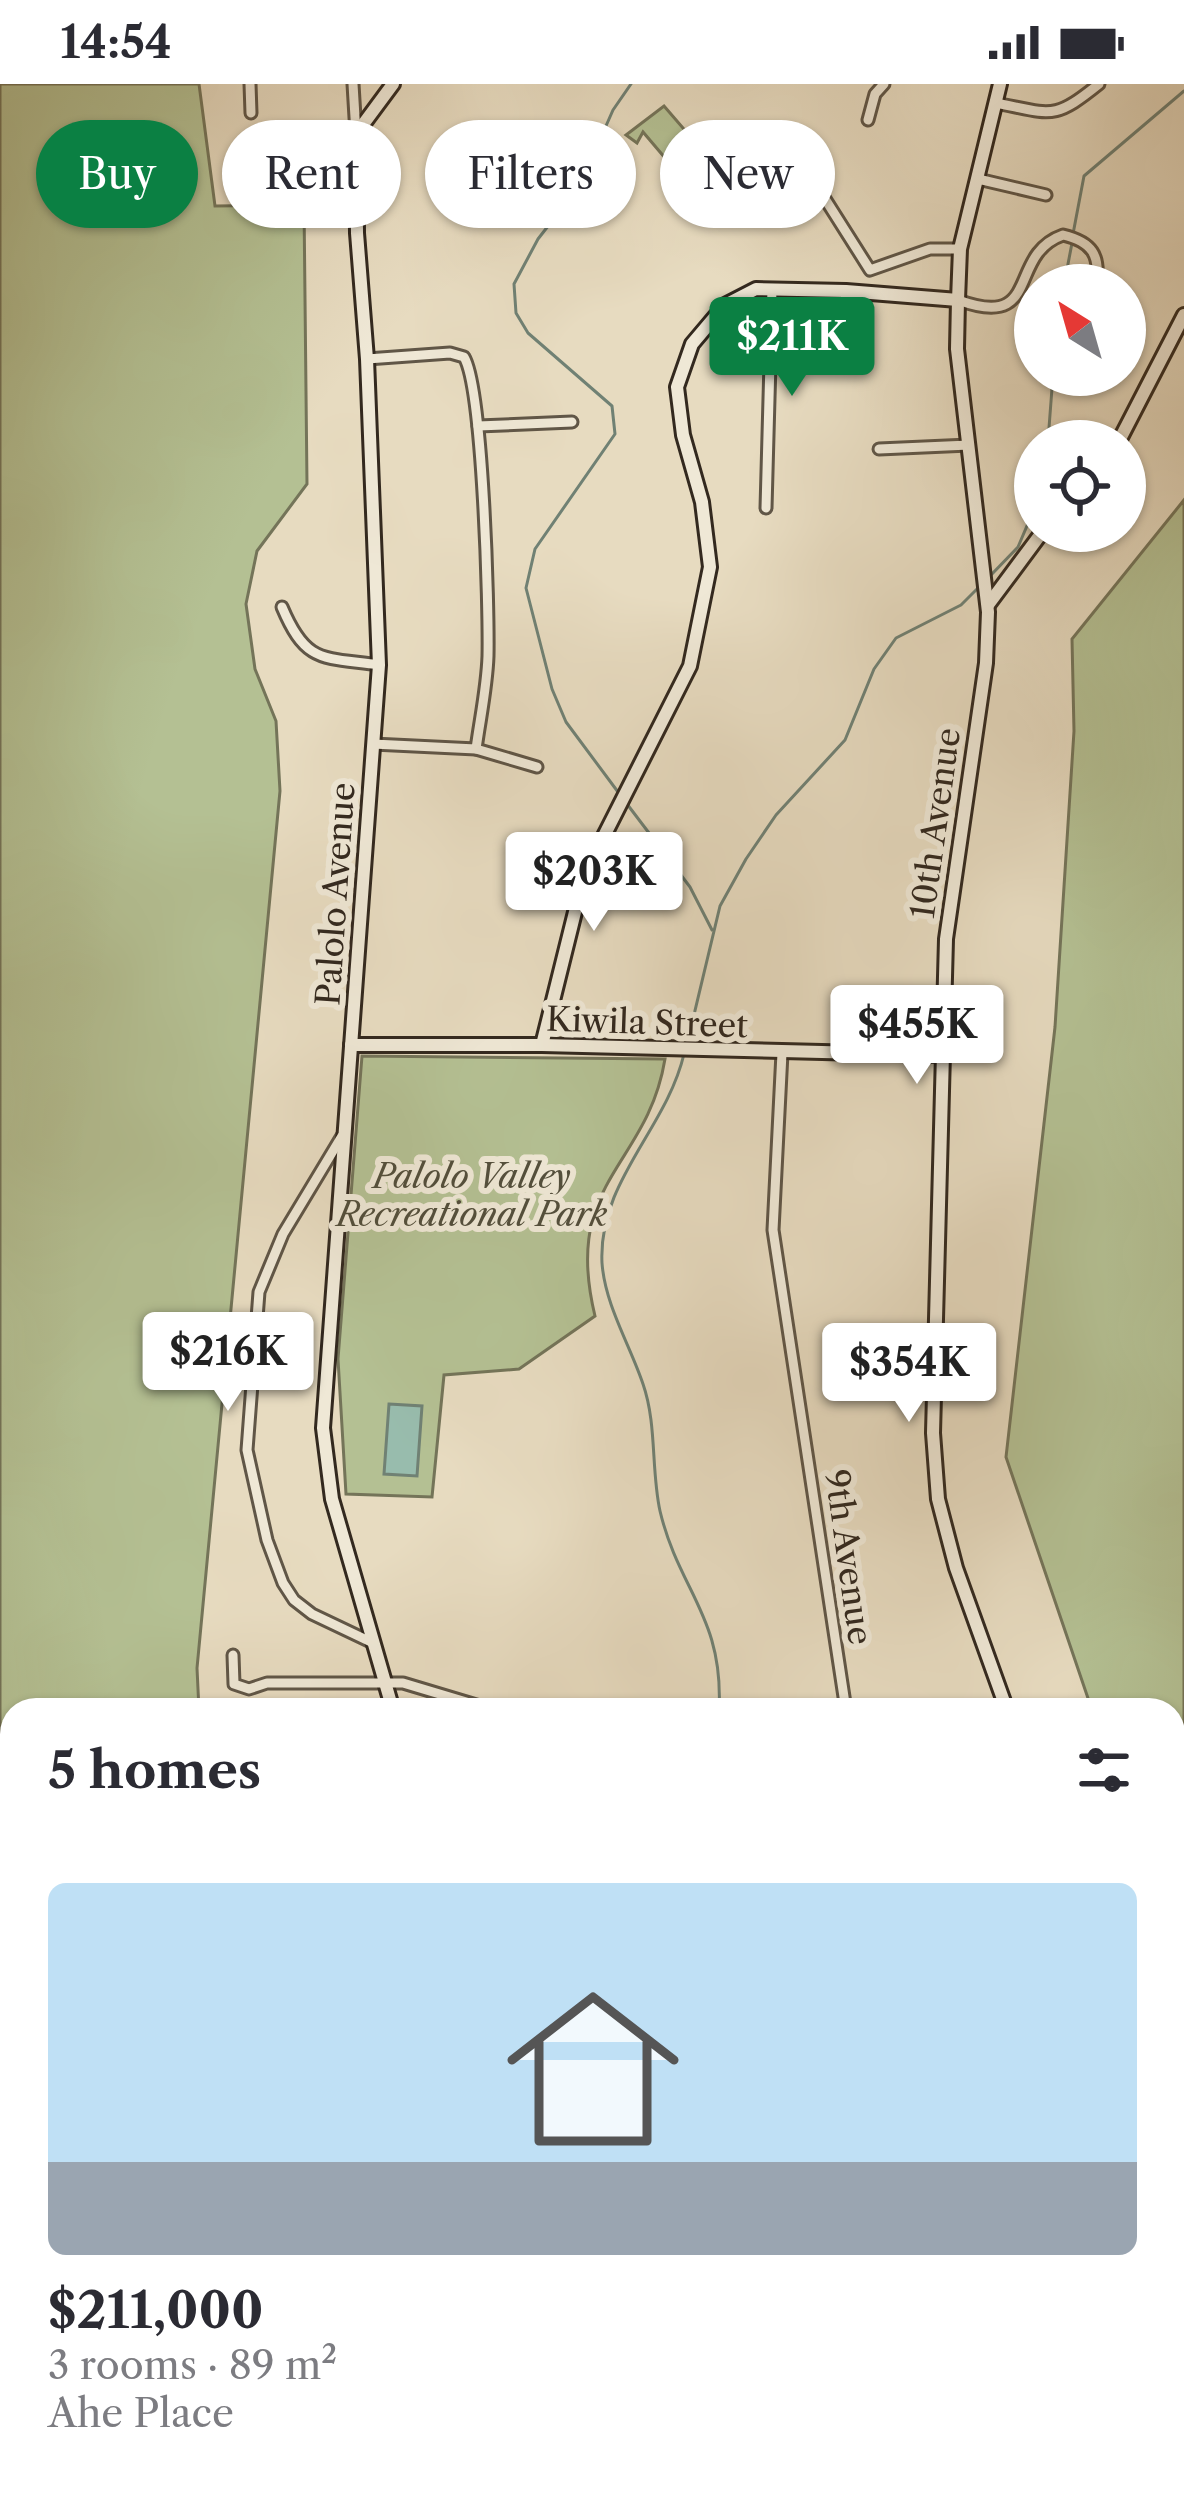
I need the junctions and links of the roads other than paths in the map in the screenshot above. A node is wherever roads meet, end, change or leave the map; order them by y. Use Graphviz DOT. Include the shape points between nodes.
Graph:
graph roads {
  1 [pos="250,84"];
  2 [pos="353,84"];
  3 [pos="393,84"];
  4 [pos="884,84"];
  5 [pos="1000,84"];
  6 [pos="1099,84"];
  7 [pos="996,104"];
  8 [pos="251,113"];
  9 [pos="355,120"];
  10 [pos="366,120"];
  11 [pos="868,120"];
  12 [pos="979,178"];
  13 [pos="1046,195"];
  14 [pos="835,215"];
  15 [pos="357,228"];
  16 [pos="961,249"];
  17 [pos="1033,264"];
  18 [pos="1097,264"];
  19 [pos="772,289"];
  20 [pos="846,291"];
  21 [pos="958,299"];
  22 [pos="1014,300"];
  23 [pos="1184,315"];
  24 [pos="840,358"];
  25 [pos="367,359"];
  26 [pos="1130,420"];
  27 [pos="572,422"];
  28 [pos="478,426"];
  29 [pos="970,446"];
  30 [pos="879,449"];
  31 [pos="766,508"];
  32 [pos="1028,552"];
  33 [pos="984,570"];
  34 [pos="1010,577"];
  35 [pos="988,606"];
  36 [pos="282,607"];
  37 [pos="379,665"];
  38 [pos="373,744"];
  39 [pos="476,749"];
  40 [pos="537,767"];
  41 [pos="351,1045"];
  42 [pos="542,1045"];
  43 [pos="782,1053"];
  44 [pos="942,1055"];
  45 [pos="342,1136"];
  46 [pos="373,1643"];
  47 [pos="232,1655"];
  48 [pos="384,1682"];
  49 [pos="389,1698"];
  50 [pos="454,1698"];
  51 [pos="843,1698"];
  52 [pos="1003,1698"];
  1 -- 8 [label="street"];
  2 -- 9 [label="street"];
  3 -- 10 [label="street"];
  4 -- 11 [label="street"];
  5 -- 7 [label="street, 10th Avenue"];
  6 -- 7 [label="street" via="1053,114"];
  7 -- 12 [label="street, 10th Avenue"];
  12 -- 13 [label="street"];
  12 -- 16 [label="street, 10th Avenue"];
  14 -- 16 [label="street" via="870,270 930,248"];
  15 -- 25 [label="street, Palolo Avenue"];
  16 -- 21 [label="street, 10th Avenue"];
  17 -- 18 [label="street" via="1041,247 1063,235 1083,240"];
  19 -- 20 [label="street"];
  19 -- 31 [label="street"];
  19 -- 42 [label="street" via="725,305 692,344 677,387 710,566 690,666 576,908"];
  20 -- 21 [label="street"];
  20 -- 24 [label="street"];
  21 -- 22 [label="street" via="994,309"];
  21 -- 29 [label="street, 10th Avenue"];
  23 -- 26 [label="street"];
  25 -- 28 [label="street" via="464,357"];
  25 -- 37 [label="street, Palolo Avenue"];
  27 -- 28 [label="street"];
  28 -- 39 [label="street" via="488,658"];
  29 -- 30 [label="street"];
  29 -- 33 [label="street, 10th Avenue"];
  32 -- 34 [label="street"];
  33 -- 34 [label="street"];
  33 -- 35 [label="street, 10th Avenue"];
  34 -- 35 [label="street"];
  35 -- 44 [label="street, 10th Avenue" via="946,939"];
  36 -- 37 [label="street" via="296,639 318,657"];
  37 -- 38 [label="street, Palolo Avenue"];
  38 -- 39 [label="street"];
  38 -- 41 [label="street, Palolo Avenue"];
  39 -- 40 [label="street"];
  41 -- 42 [label="street, Kiwila Street"];
  41 -- 45 [label="street, Palolo Avenue"];
  42 -- 43 [label="street, Kiwila Street"];
  43 -- 44 [label="street, Kiwila Street"];
  43 -- 51 [label="street, 9th Avenue" via="773,1230"];
  44 -- 52 [label="street, 10th Avenue" via="938,1499"];
  45 -- 46 [label="street, Palolo Avenue" via="322,1428 332,1499"];
  45 -- 46 [label="street" via="259,1292 247,1450 267,1540 294,1600"];
  46 -- 48 [label="street, Palolo Avenue"];
  47 -- 48 [label="street" via="234,1684 249,1689"];
  48 -- 49 [label="street, Palolo Avenue"];
  48 -- 50 [label="street"];
}
